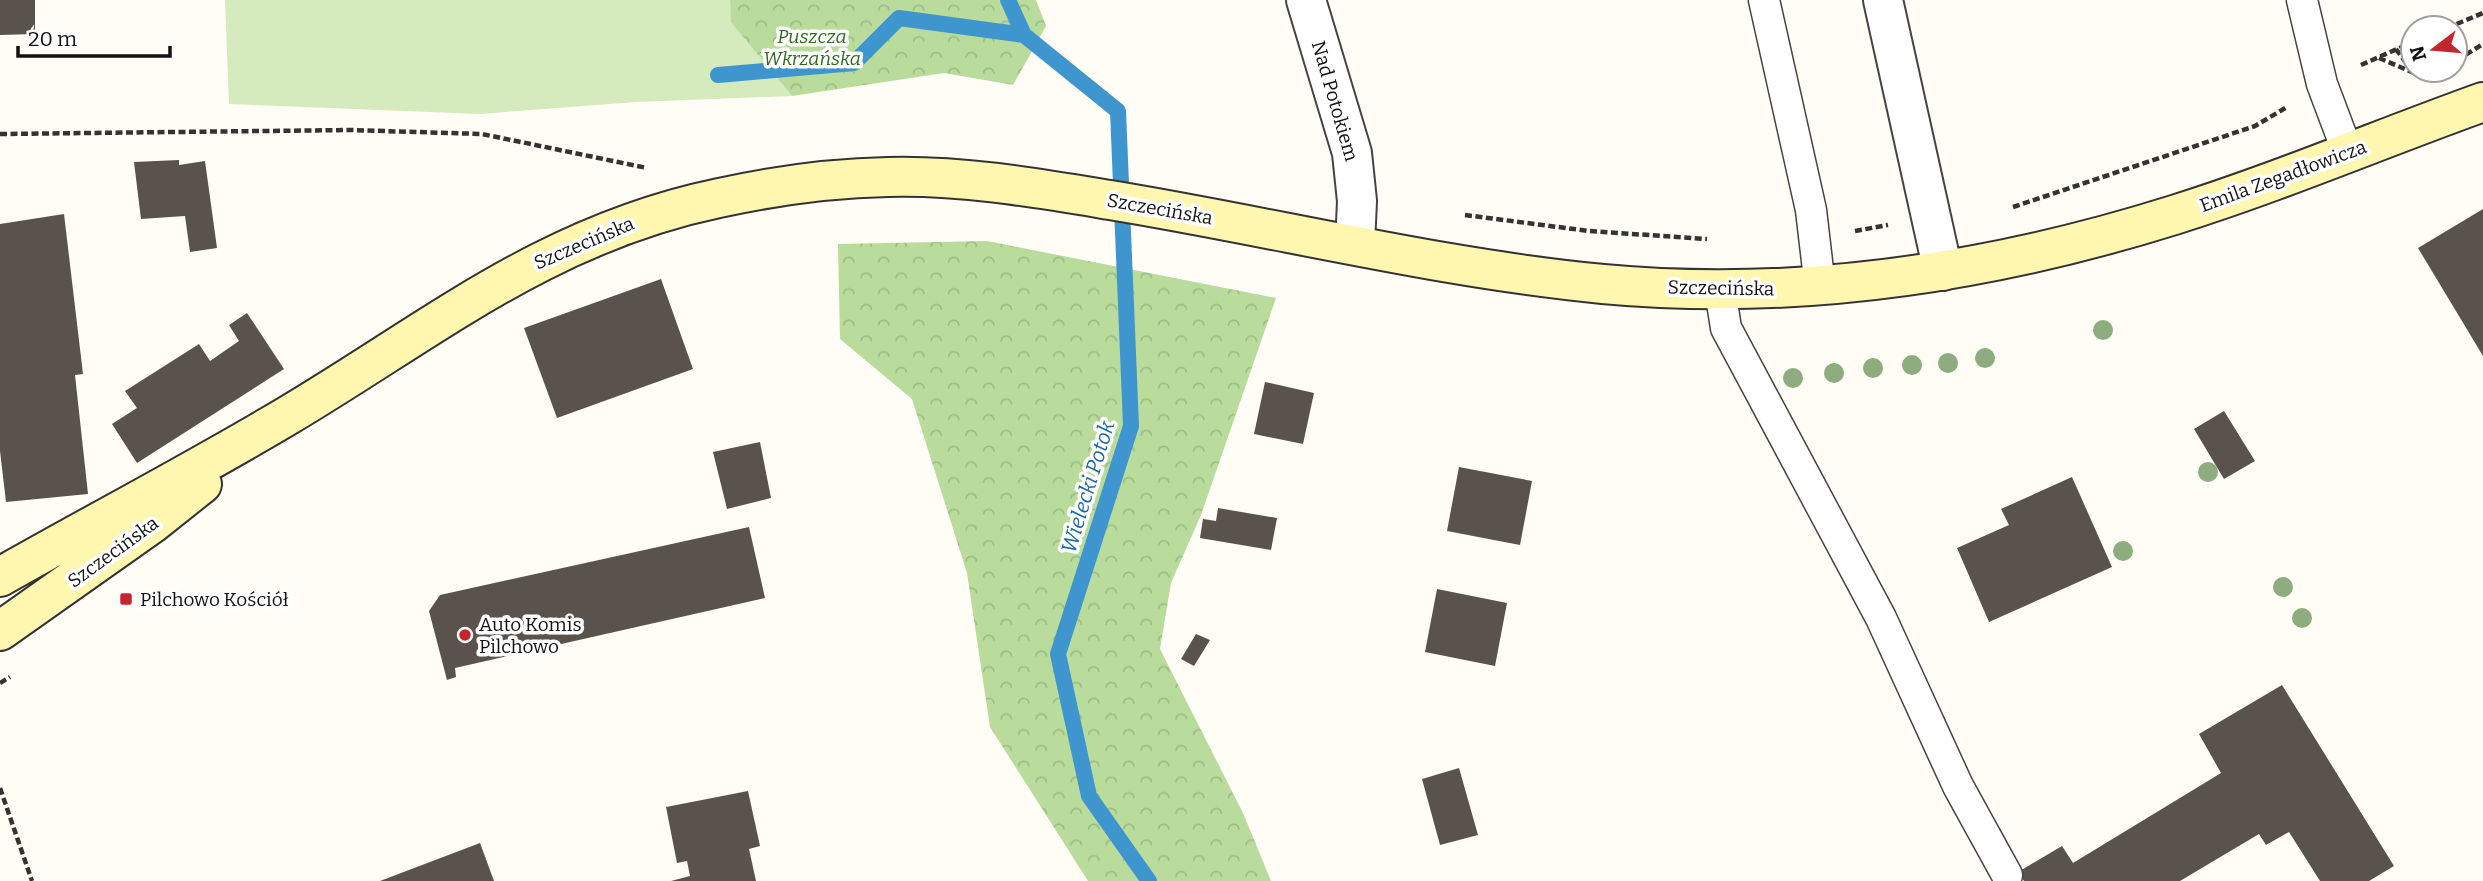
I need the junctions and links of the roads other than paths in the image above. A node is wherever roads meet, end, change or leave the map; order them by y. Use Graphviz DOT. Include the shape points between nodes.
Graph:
graph roads {
  1 [pos="1306,0"];
  2 [pos="1764,0"];
  3 [pos="1883,0"];
  4 [pos="2302,0"];
  5 [pos="2483,102"];
  6 [pos="2348,153"];
  7 [pos="2080,242"];
  8 [pos="1355,245"];
  9 [pos="1943,271"];
  10 [pos="1819,286"];
  11 [pos="1720,290"];
  12 [pos="288,415"];
  13 [pos="0,577"];
  14 [pos="0,631"];
  15 [pos="2007,875"];
  1 -- 8 [label="street, Nad Potokiem" via="1352,153"];
  2 -- 10 [label="lane" via="1811,210"];
  3 -- 9 [label="street"];
  4 -- 6 [label="lane" via="2322,84"];
  5 -- 6 [label="main road, Emila Zegadłowicza"];
  6 -- 7 [label="main road, Emila Zegadłowicza" via="2175,215"];
  7 -- 9 [label="main road, Szczecińska"];
  8 -- 11 [label="main road, Szczecińska" via="1604,284"];
  8 -- 12 [label="main road, Szczecińska" via="1020,186 893,176 824,180 711,200 639,220 513,274"];
  9 -- 10 [label="main road, Szczecińska"];
  10 -- 11 [label="main road, Szczecińska"];
  11 -- 15 [label="lane" via="1726,328 1870,596 1958,786"];
  12 -- 13 [label="main road, Szczecińska"];
  12 -- 14 [label="main road, Szczecińska" via="153,523"];
}
